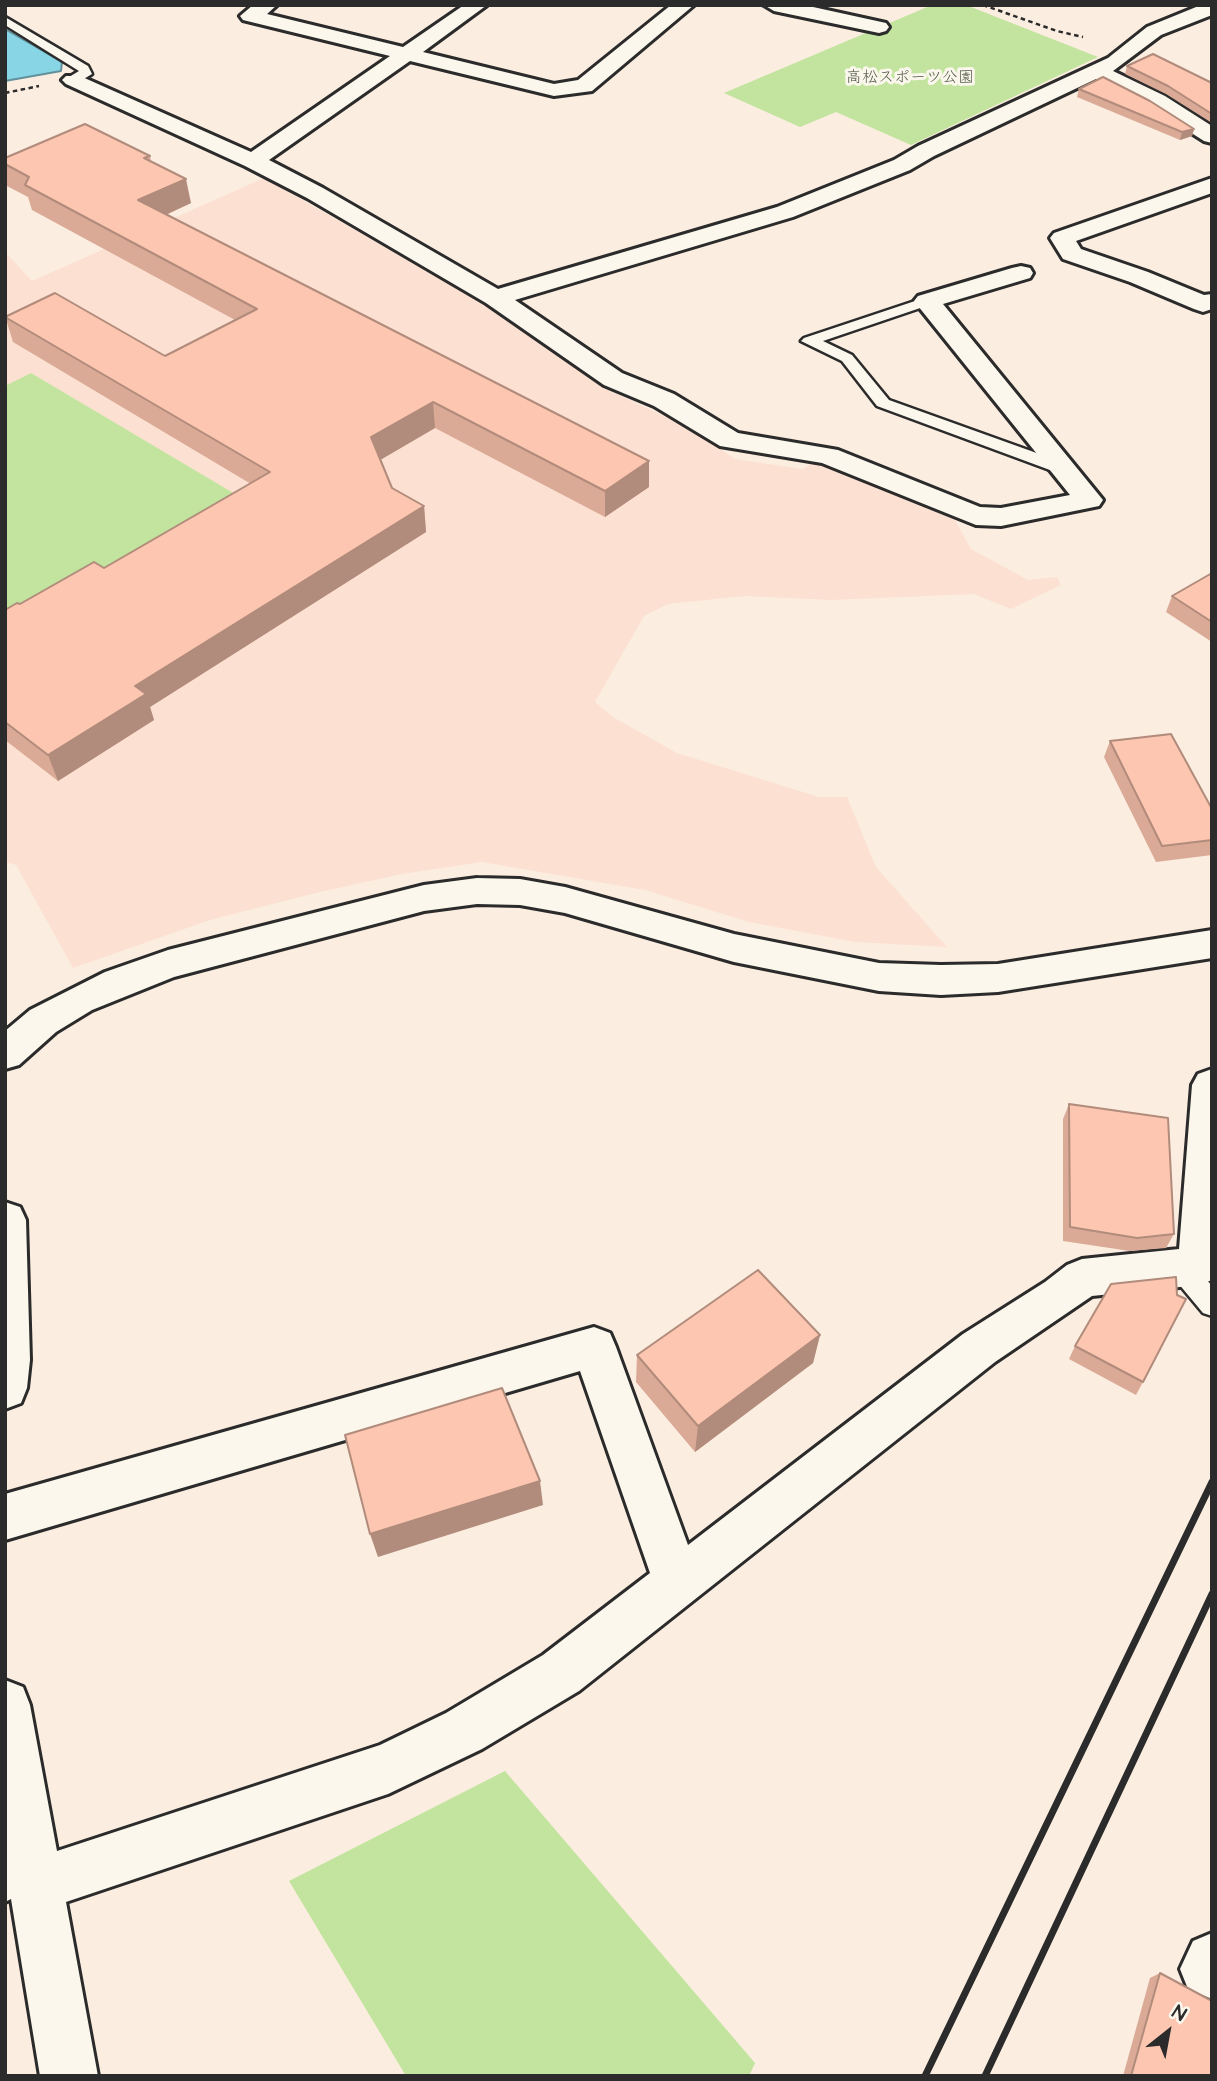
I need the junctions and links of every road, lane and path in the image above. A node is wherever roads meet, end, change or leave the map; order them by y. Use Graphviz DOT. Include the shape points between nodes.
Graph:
graph roads {
  1 [pos="267,5"];
  2 [pos="477,5"];
  3 [pos="684,5"];
  4 [pos="774,5"];
  5 [pos="983,5"];
  6 [pos="1212,8"];
  7 [pos="5,19"];
  8 [pos="880,27"];
  9 [pos="1144,39"];
  10 [pos="407,55"];
  11 [pos="1097,71"];
  12 [pos="74,80"];
  13 [pos="1212,136"];
  14 [pos="253,161"];
  15 [pos="1212,186"];
  16 [pos="1021,273"];
  17 [pos="495,298"];
  18 [pos="926,301"];
  19 [pos="1212,301"];
  20 [pos="1064,469"];
  21 [pos="1212,944"];
  22 [pos="5,1054"];
  23 [pos="1212,1085"];
  24 [pos="5,1220"];
  25 [pos="1182,1269"];
  26 [pos="1212,1305"];
  27 [pos="5,1388"];
  28 [pos="5,1517"];
  29 [pos="678,1583"];
  30 [pos="5,1706"];
  31 [pos="26,1874"];
  32 [pos="1212,1960"];
  33 [pos="1212,1970"];
  34 [pos="69,2076"];
  1 -- 10 [label="street" via="250,16"];
  2 -- 10 [label="street"];
  3 -- 10 [label="street" via="584,86 554,90"];
  4 -- 8 [label="street"];
  5 -- 9 [label="path" via="1073,36"];
  6 -- 9 [label="street"];
  7 -- 12 [label="lane" via="84,69 86,74"];
  9 -- 11 [label="street"];
  10 -- 14 [label="street"];
  11 -- 13 [label="street"];
  11 -- 17 [label="street" via="902,165 785,212"];
  12 -- 14 [label="street"];
  14 -- 17 [label="street"];
  15 -- 19 [label="street" via="1062,237 1072,254 1203,304"];
  16 -- 18 [label="street"];
  17 -- 20 [label="street" via="613,379 664,400 730,440 828,456 976,516 1001,517 1089,500"];
  18 -- 20 [label="street"];
  18 -- 20 [label="lane" via="809,341 847,358 883,403"];
  21 -- 22 [label="street" via="998,978 879,977 734,948 565,900 477,891 424,898 167,964 79,1000 43,1021"];
  23 -- 25 [label="street" via="1199,1266"];
  24 -- 27 [label="street"];
  25 -- 26 [label="lane"];
  25 -- 29 [label="street" via="1082,1278 979,1348"];
  28 -- 29 [label="street" via="594,1347"];
  29 -- 31 [label="street" via="561,1673 464,1731 388,1768"];
  30 -- 31 [label="street"];
  31 -- 34 [label="street"];
  32 -- 33 [label="street" via="1208,1969"];
}
